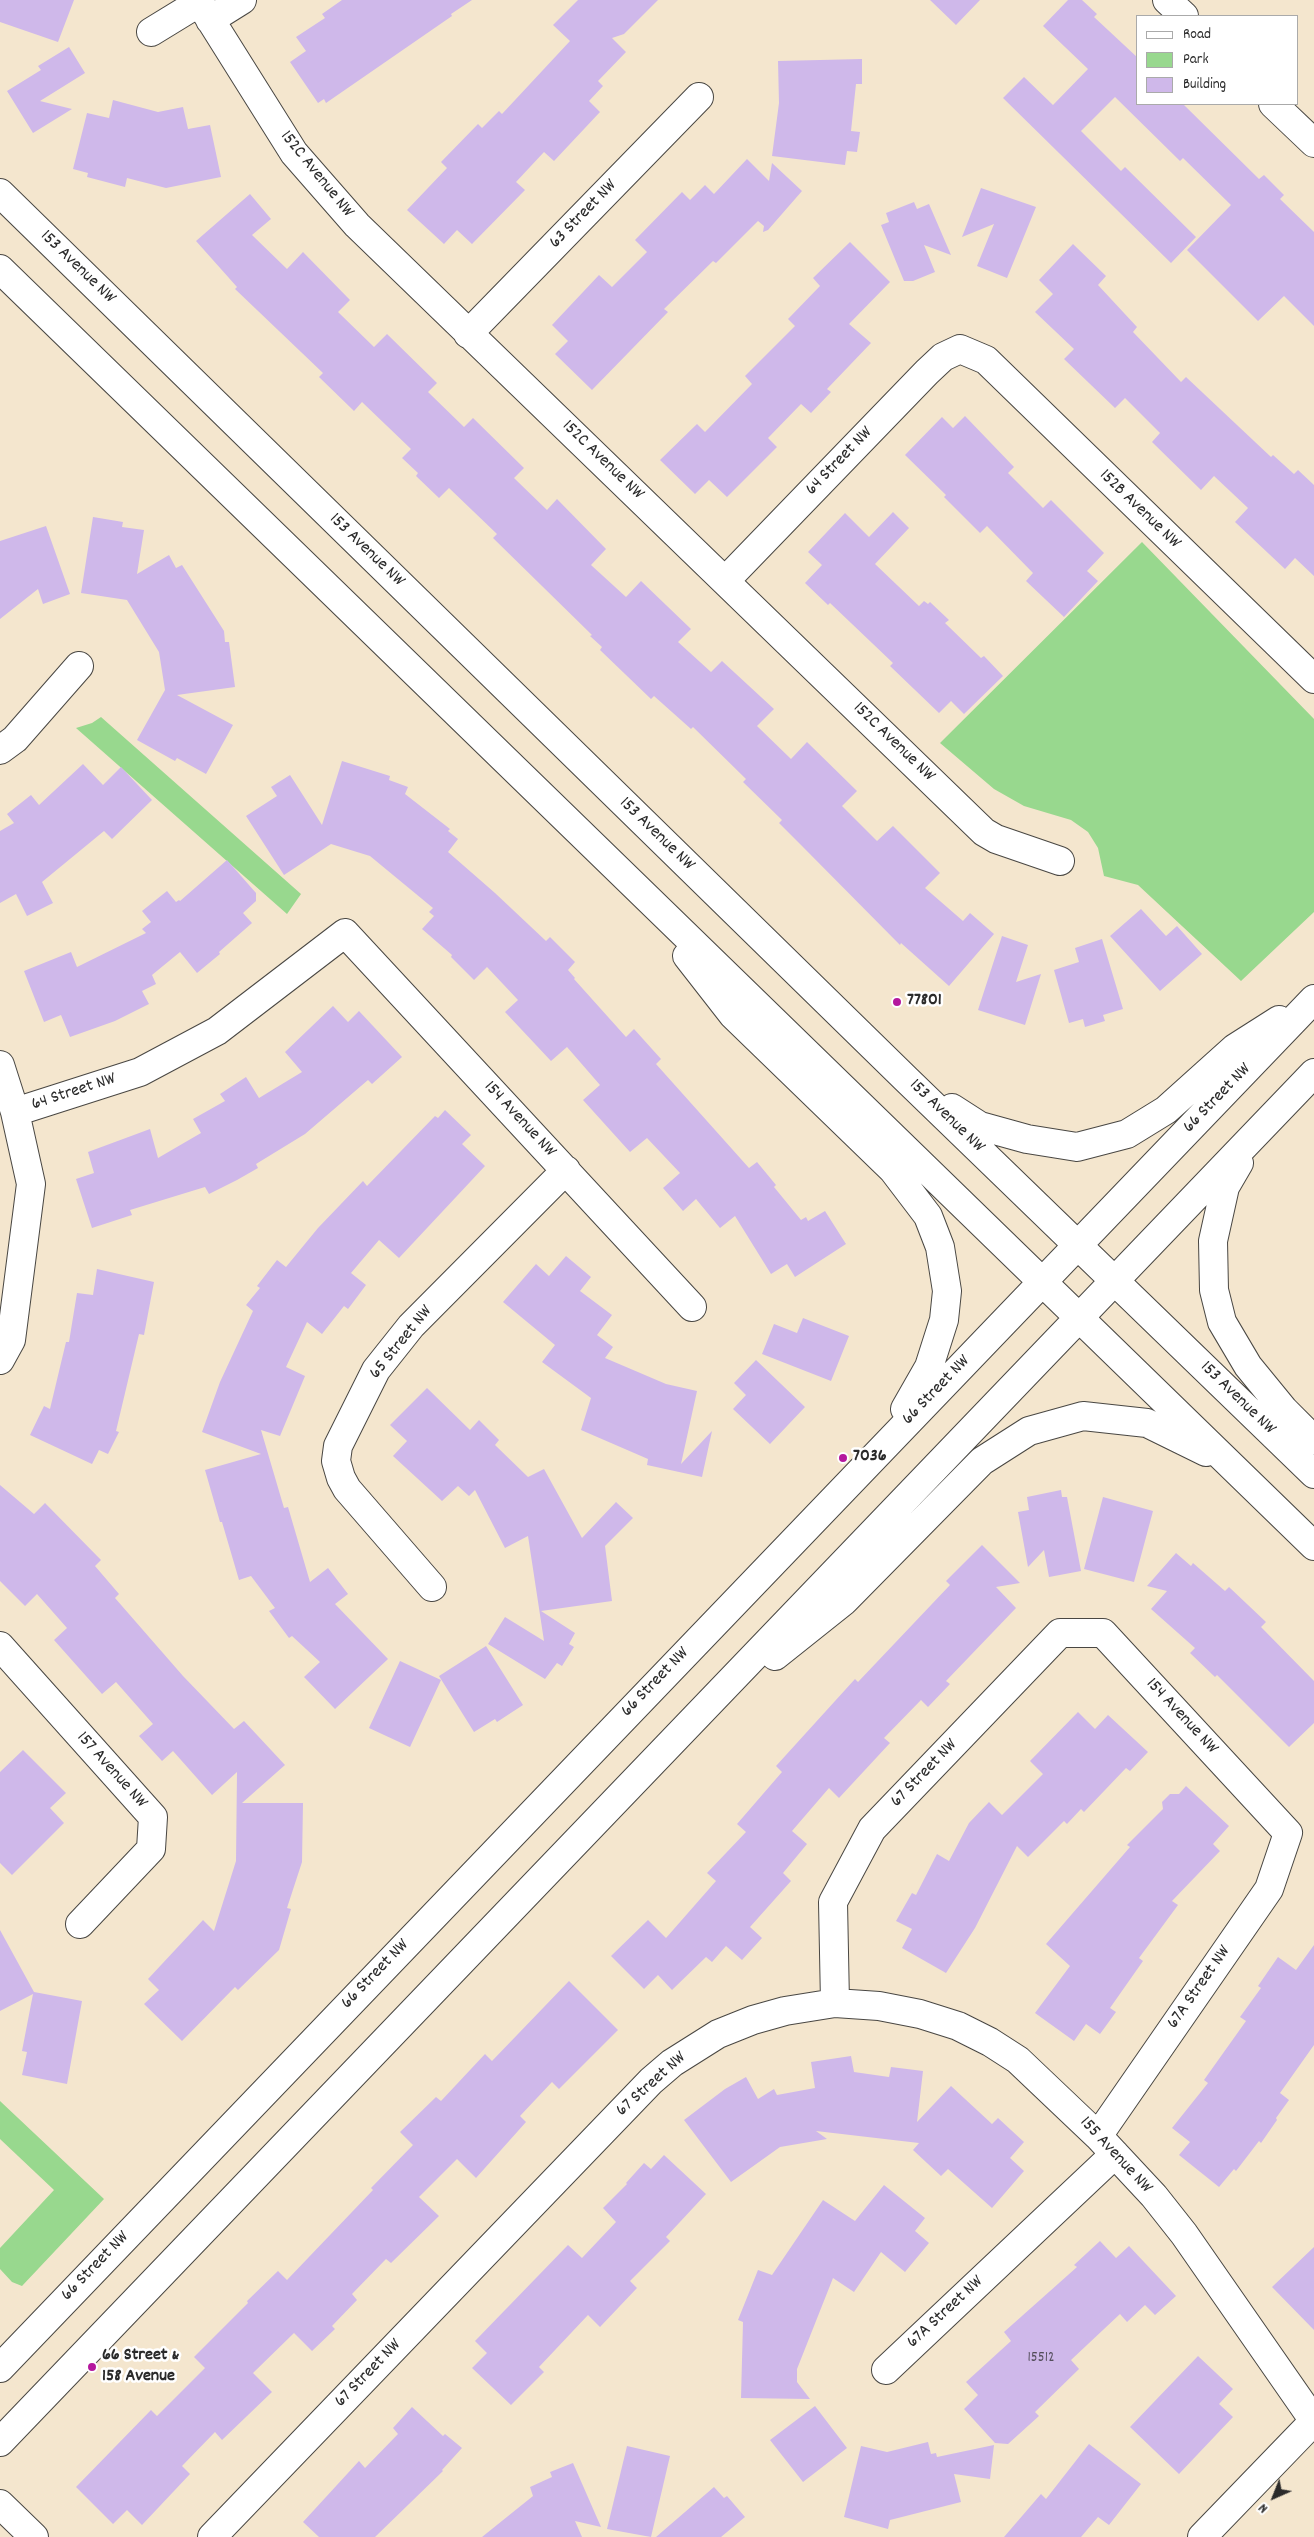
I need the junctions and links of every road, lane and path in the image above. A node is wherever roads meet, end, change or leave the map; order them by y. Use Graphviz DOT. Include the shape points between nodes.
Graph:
graph roads {
  1 [pos="242,0"];
  2 [pos="1167,0"];
  3 [pos="203,7"];
  4 [pos="1183,15"];
  5 [pos="151,32"];
  6 [pos="699,97"];
  7 [pos="1274,105"];
  8 [pos="1314,143"];
  9 [pos="0,193"];
  10 [pos="0,269"];
  11 [pos="468,334"];
  12 [pos="960,349"];
  13 [pos="726,580"];
  14 [pos="78,666"];
  15 [pos="1314,678"];
  16 [pos="0,750"];
  17 [pos="1060,862"];
  18 [pos="623,874"];
  19 [pos="345,933"];
  20 [pos="1314,999"];
  21 [pos="0,1066"];
  22 [pos="1314,1073"];
  23 [pos="906,1079"];
  24 [pos="15,1112"];
  25 [pos="1255,1134"];
  26 [pos="566,1170"];
  27 [pos="1077,1245"];
  28 [pos="1115,1281"];
  29 [pos="1042,1282"];
  30 [pos="692,1307"];
  31 [pos="1080,1318"];
  32 [pos="0,1360"];
  33 [pos="1314,1440"];
  34 [pos="882,1447"];
  35 [pos="1314,1474"];
  36 [pos="1250,1484"];
  37 [pos="1314,1546"];
  38 [pos="432,1586"];
  39 [pos="1060,1632"];
  40 [pos="0,1646"];
  41 [pos="694,1720"];
  42 [pos="1288,1833"];
  43 [pos="80,1924"];
  44 [pos="835,2003"];
  45 [pos="1106,2145"];
  46 [pos="0,2368"];
  47 [pos="886,2370"];
  48 [pos="1314,2421"];
  49 [pos="0,2442"];
  50 [pos="0,2504"];
  51 [pos="34,2537"];
  52 [pos="212,2537"];
  53 [pos="1202,2537"];
  1 -- 3 [label="main road"];
  2 -- 4 [label="main road"];
  3 -- 5 [label="main road"];
  3 -- 11 [label="main road, 152C Avenue NW" via="294,152 357,225"];
  6 -- 11 [label="main road, 63 Street NW"];
  7 -- 8 [label="main road"];
  9 -- 23 [label="main road, 153 Avenue NW"];
  10 -- 18 [label="main road"];
  11 -- 13 [label="main road, 152C Avenue NW"];
  12 -- 13 [label="main road, 64 Street NW" via="944,357 927,372"];
  12 -- 15 [label="main road, 152B Avenue NW" via="986,360"];
  13 -- 17 [label="main road, 152C Avenue NW" via="984,832"];
  14 -- 16 [label="main road" via="15,739"];
  18 -- 29 [label="main road"];
  18 -- 34 [label="main road" via="733,1015 893,1170 928,1216 940,1247 947,1291 944,1320 929,1367"];
  19 -- 24 [label="main road, 64 Street NW" via="217,1031 140,1072"];
  19 -- 26 [label="main road, 154 Avenue NW"];
  20 -- 23 [label="main road" via="1235,1048 1166,1110 1127,1134 1077,1147 1027,1139 980,1126"];
  20 -- 27 [label="main road, 66 Street NW"];
  21 -- 24 [label="main road"];
  22 -- 25 [label="main road"];
  23 -- 27 [label="main road, 153 Avenue NW"];
  24 -- 32 [label="main road, 64 Street NW" via="31,1184 10,1340"];
  25 -- 28 [label="main road"];
  25 -- 33 [label="main road" via="1225,1187 1213,1241 1214,1290 1222,1322 1248,1366"];
  26 -- 30 [label="main road, 154 Avenue NW"];
  26 -- 38 [label="main road, 65 Street NW" via="411,1326 376,1370 338,1446 336,1461 347,1489"];
  27 -- 28 [label="main road, 153 Avenue NW"];
  27 -- 29 [label="main road, 66 Street NW"];
  28 -- 31 [label="main road"];
  28 -- 35 [label="main road, 153 Avenue NW"];
  29 -- 31 [label="main road"];
  29 -- 34 [label="main road, 66 Street NW"];
  31 -- 36 [label="main road"];
  31 -- 41 [label="main road"];
  34 -- 46 [label="main road, 66 Street NW"];
  36 -- 37 [label="main road"];
  36 -- 41 [label="main road" via="1200,1448 1147,1423 1083,1416 1029,1431 982,1461 844,1601"];
  39 -- 42 [label="main road, 154 Avenue NW" via="1103,1633"];
  39 -- 44 [label="main road, 67 Street NW" via="872,1829 833,1902"];
  40 -- 43 [label="main road, 157 Avenue NW" via="152,1817 152,1849"];
  41 -- 49 [label="main road"];
  42 -- 45 [label="main road, 67A Street NW" via="1269,1889"];
  44 -- 45 [label="main road, 155 Avenue NW" via="880,2006 920,2014 958,2026 990,2042 1018,2060"];
  44 -- 52 [label="main road, 67 Street NW" via="753,2020 695,2047 658,2075"];
  45 -- 47 [label="main road, 67A Street NW"];
  45 -- 48 [label="main road, 155 Avenue NW" via="1184,2234"];
  48 -- 53 [label="main road"];
  50 -- 51 [label="main road"];
}
